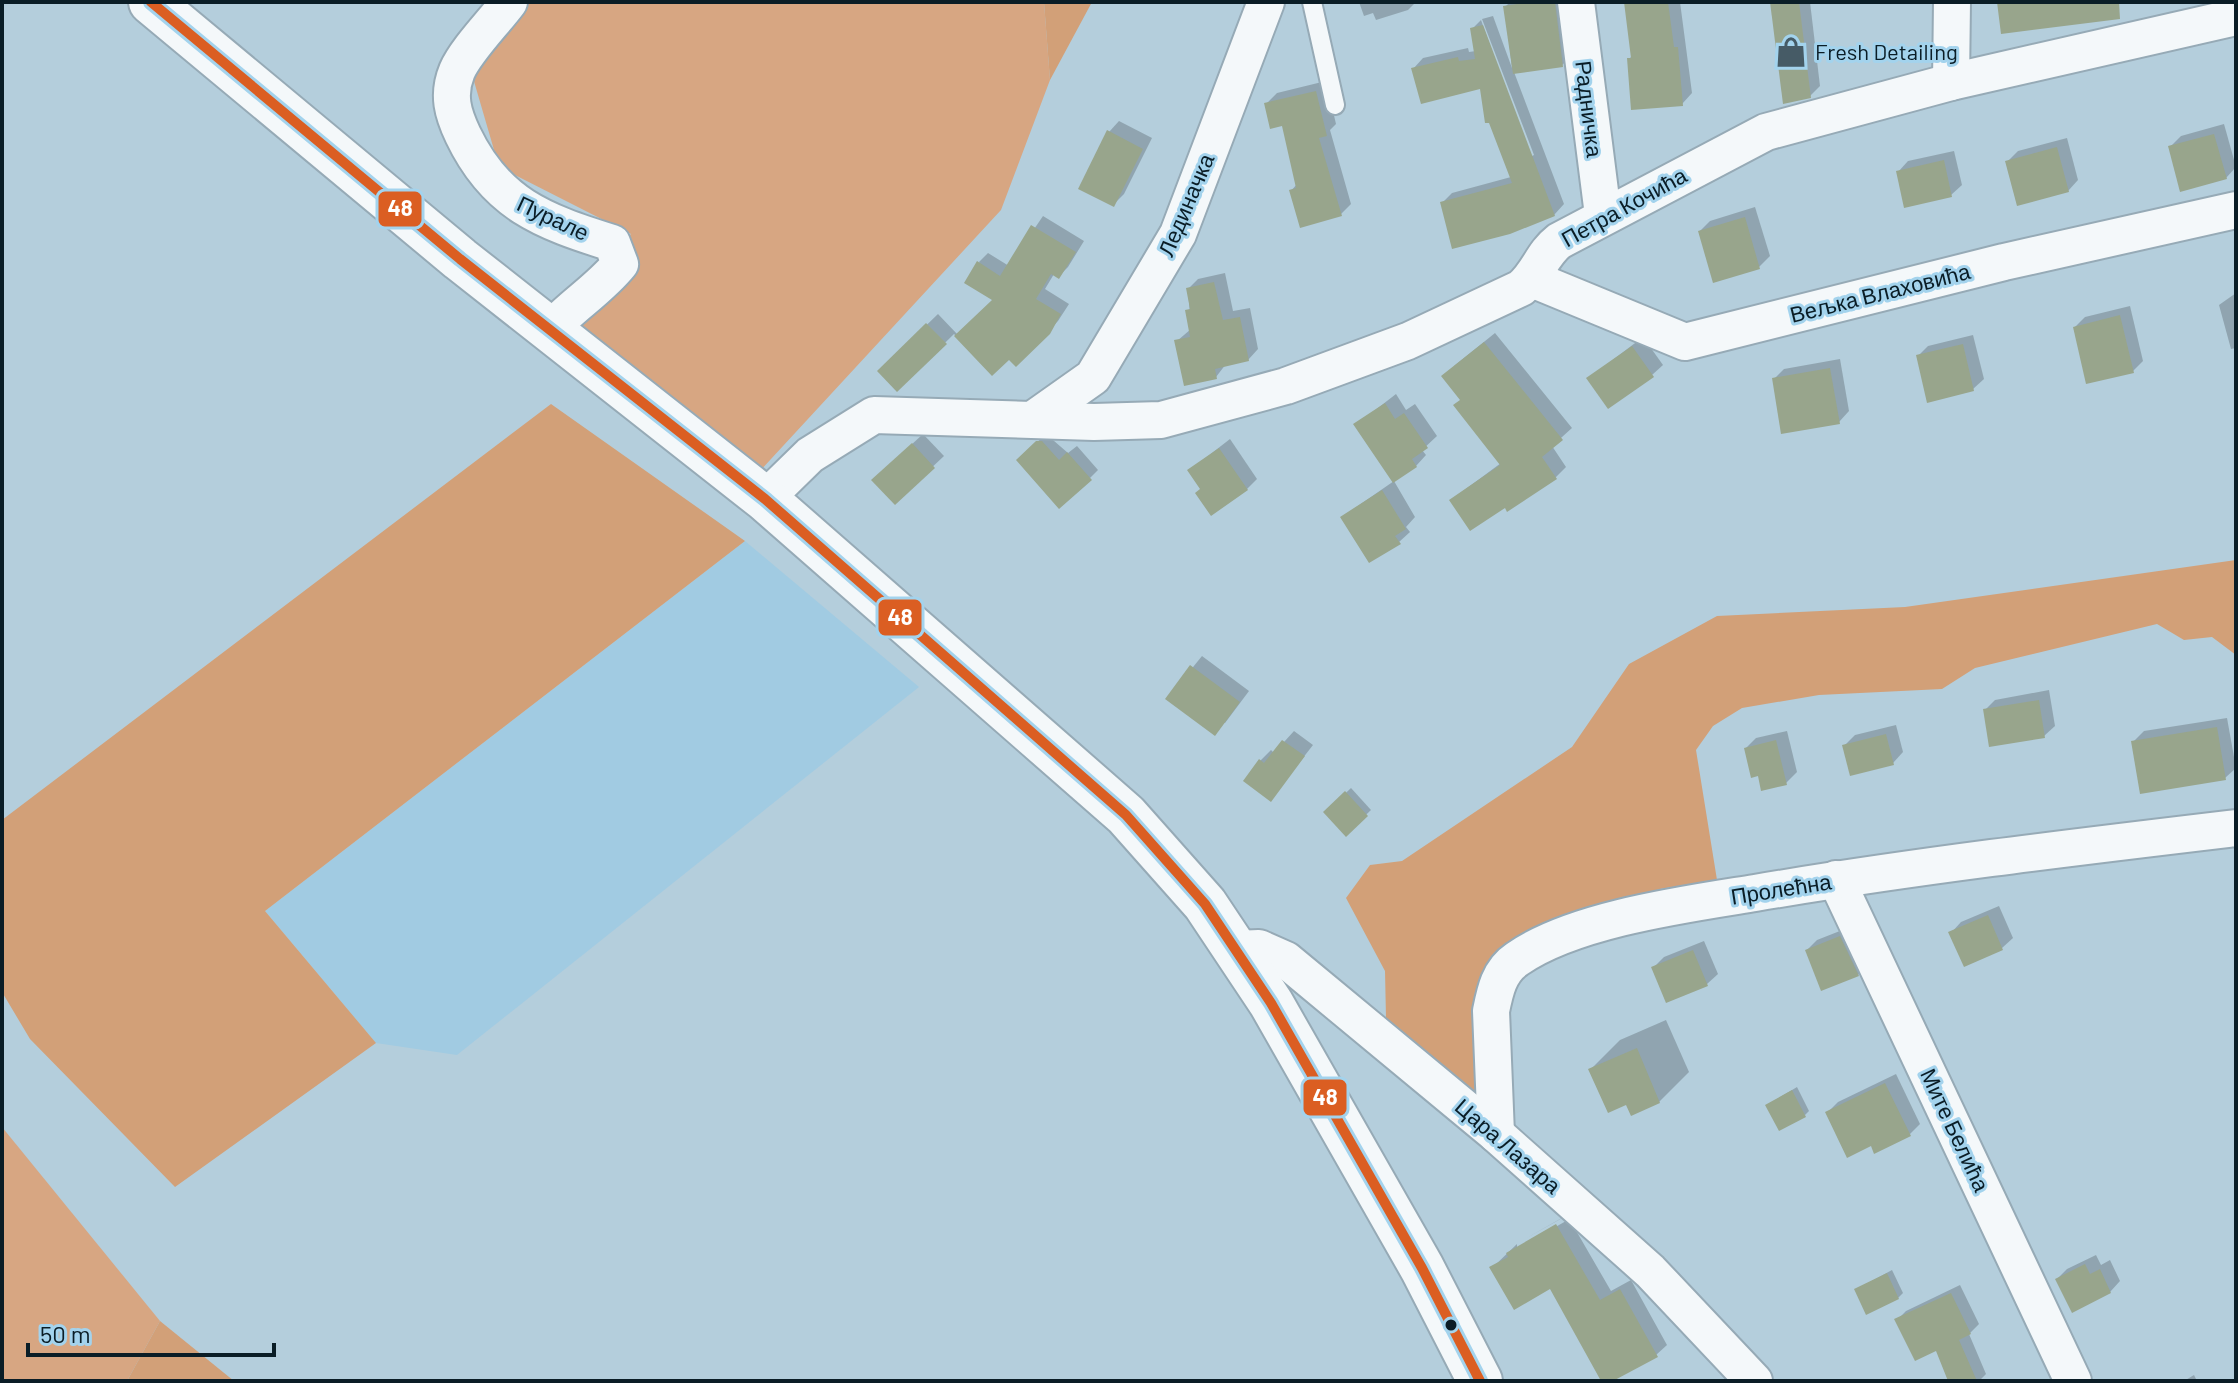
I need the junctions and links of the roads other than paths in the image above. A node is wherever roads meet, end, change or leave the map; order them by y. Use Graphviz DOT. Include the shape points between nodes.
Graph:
graph roads {
  1 [pos="151,2"];
  2 [pos="509,2"];
  3 [pos="1266,2"];
  4 [pos="1312,2"];
  5 [pos="1576,2"];
  6 [pos="1952,2"];
  7 [pos="2236,17"];
  8 [pos="1951,82"];
  9 [pos="1335,105"];
  10 [pos="2236,210"];
  11 [pos="1603,215"];
  12 [pos="1532,279"];
  13 [pos="549,331"];
  14 [pos="1035,418"];
  15 [pos="765,499"];
  16 [pos="2236,828"];
  17 [pos="1836,879"];
  18 [pos="1237,949"];
  19 [pos="1496,1134"];
  20 [pos="1480,1381"];
  21 [pos="1754,1381"];
  22 [pos="2073,1381"];
  1 -- 13 [label="main road"];
  2 -- 13 [label="street, Пурале" via="457,71 450,108 479,167 517,205 612,243 620,264 603,286"];
  3 -- 14 [label="street, Лединачка" via="1178,234 1093,377"];
  4 -- 9 [label="lane"];
  5 -- 11 [label="street, Радничка"];
  6 -- 8 [label="street"];
  7 -- 8 [label="street, Петра Кочића"];
  8 -- 11 [label="street, Петра Кочића" via="1766,132"];
  10 -- 12 [label="street, Вељка Влаховића" via="1685,342"];
  11 -- 12 [label="street, Петра Кочића" via="1548,249"];
  12 -- 14 [label="street, Петра Кочића" via="1408,341 1286,386 1161,420"];
  13 -- 15 [label="main road"];
  14 -- 15 [label="street, Петра Кочића" via="874,415 810,455"];
  15 -- 18 [label="main road" via="1126,815"];
  16 -- 17 [label="street, Пролећна"];
  17 -- 19 [label="street, Пролећна" via="1648,910 1518,957 1500,978 1491,1011"];
  17 -- 22 [label="street, Мите Белића"];
  18 -- 19 [label="street, Цара Лазара" via="1259,948 1286,960"];
  18 -- 20 [label="main road" via="1422,1268"];
  19 -- 21 [label="street, Цара Лазара" via="1650,1271"];
}
